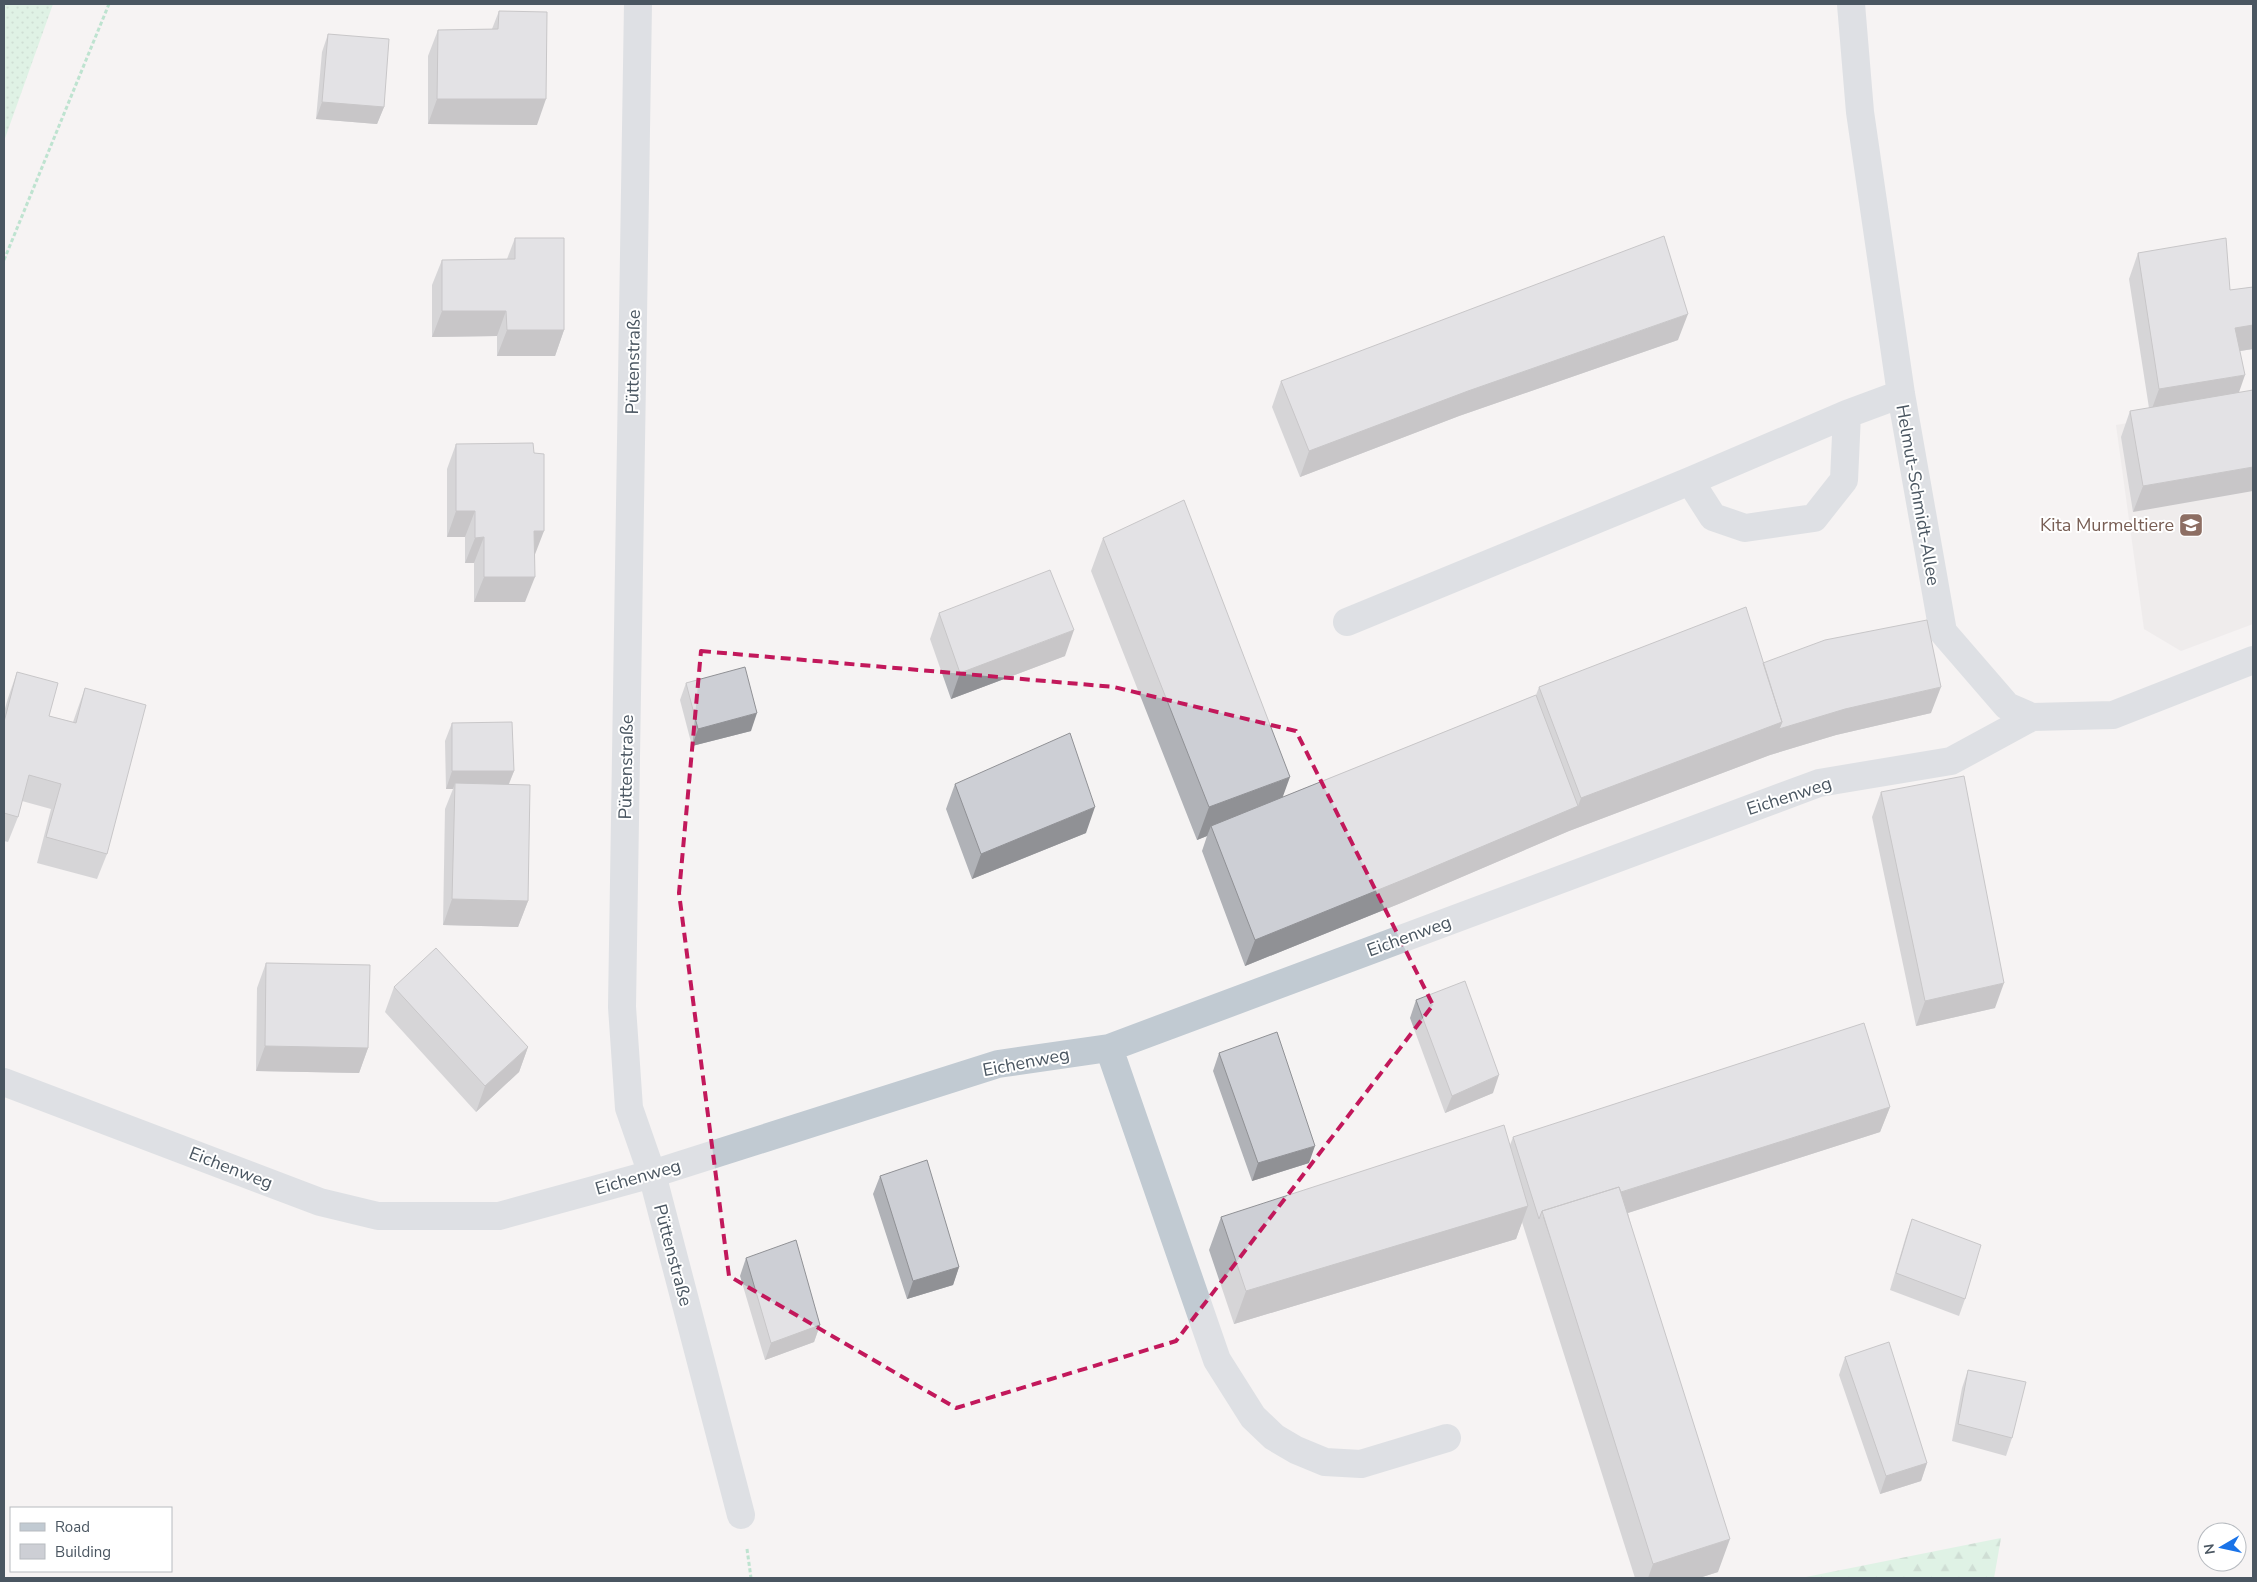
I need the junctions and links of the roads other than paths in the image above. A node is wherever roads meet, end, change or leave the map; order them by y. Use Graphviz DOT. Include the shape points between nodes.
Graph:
graph roads {
  1 [pos="638,4"];
  2 [pos="1850,4"];
  3 [pos="1901,394"];
  4 [pos="1847,414"];
  5 [pos="1690,481"];
  6 [pos="1347,622"];
  7 [pos="2253,660"];
  8 [pos="2032,717"];
  9 [pos="1109,1048"];
  10 [pos="4,1082"];
  11 [pos="652,1174"];
  12 [pos="1448,1438"];
  13 [pos="741,1515"];
  1 -- 11 [label="street, Püttenstraße" via="622,1007 629,1108"];
  2 -- 3 [label="street, Helmut-Schmidt-Allee" via="1860,112"];
  3 -- 4 [label="street"];
  3 -- 8 [label="street, Helmut-Schmidt-Allee" via="1943,632 2007,706"];
  4 -- 5 [label="street"];
  4 -- 5 [label="street" via="1844,480 1814,518 1745,528 1713,517"];
  5 -- 6 [label="street"];
  7 -- 8 [label="street, Helmut-Schmidt-Allee" via="2113,715"];
  8 -- 9 [label="street, Eichenweg" via="1951,761 1819,783"];
  9 -- 11 [label="street, Eichenweg" via="998,1064"];
  9 -- 12 [label="street" via="1217,1360 1253,1417 1274,1437 1325,1462 1361,1464"];
  10 -- 11 [label="street, Eichenweg" via="320,1202 378,1216 499,1216"];
  11 -- 13 [label="street, Püttenstraße"];
}
